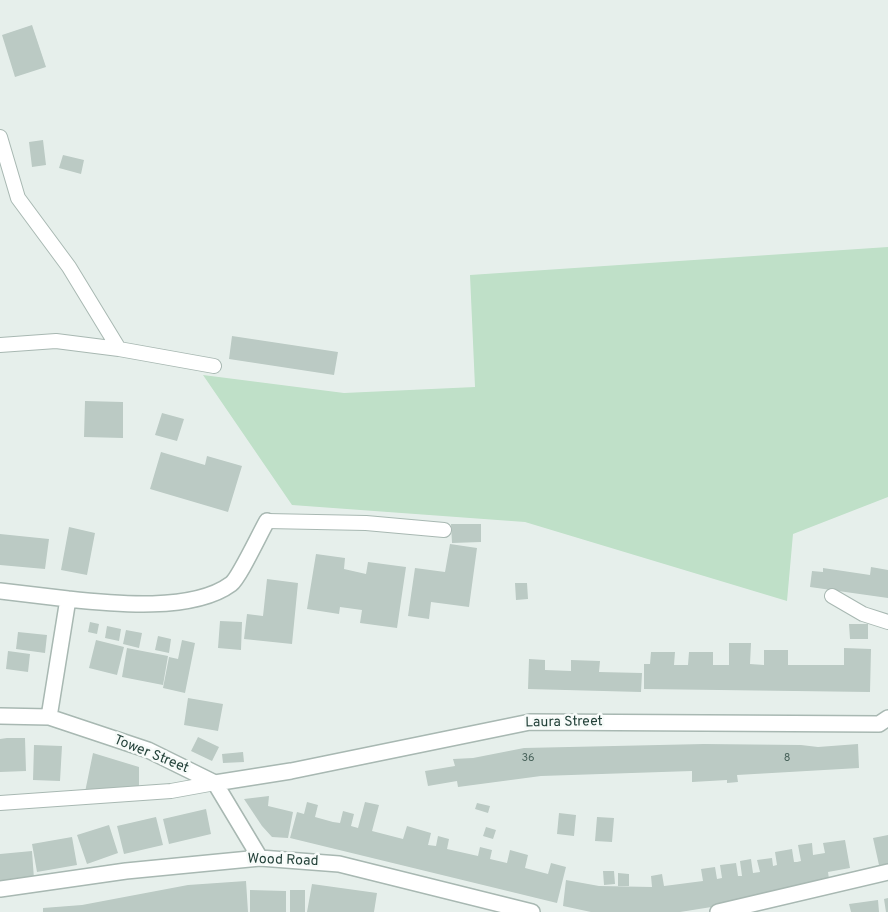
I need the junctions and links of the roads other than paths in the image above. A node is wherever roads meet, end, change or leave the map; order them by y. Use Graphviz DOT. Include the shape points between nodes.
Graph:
graph roads {
  1 [pos="0,137"];
  2 [pos="0,345"];
  3 [pos="119,349"];
  4 [pos="214,366"];
  5 [pos="267,521"];
  6 [pos="444,530"];
  7 [pos="0,591"];
  8 [pos="832,596"];
  9 [pos="68,599"];
  10 [pos="888,622"];
  11 [pos="0,716"];
  12 [pos="49,717"];
  13 [pos="888,718"];
  14 [pos="215,782"];
  15 [pos="0,803"];
  16 [pos="260,858"];
  17 [pos="888,872"];
  18 [pos="0,889"];
  19 [pos="532,912"];
  20 [pos="718,912"];
  1 -- 3 [label="lane" via="18,198 69,268"];
  2 -- 3 [label="lane" via="56,341"];
  3 -- 4 [label="lane"];
  5 -- 6 [label="lane" via="366,523"];
  5 -- 9 [label="street" via="232,584 201,599 121,602"];
  7 -- 9 [label="street"];
  8 -- 10 [label="lane" via="864,614"];
  9 -- 12 [label="street"];
  11 -- 12 [label="street, Tower Street"];
  12 -- 14 [label="street, Tower Street" via="148,750"];
  13 -- 14 [label="street, Laura Street" via="879,724 530,722 291,771"];
  14 -- 15 [label="lane" via="170,791"];
  14 -- 16 [label="street"];
  16 -- 18 [label="street, Wood Road" via="126,871"];
  16 -- 19 [label="street, Wood Road" via="338,864"];
  17 -- 20 [label="street"];
}
